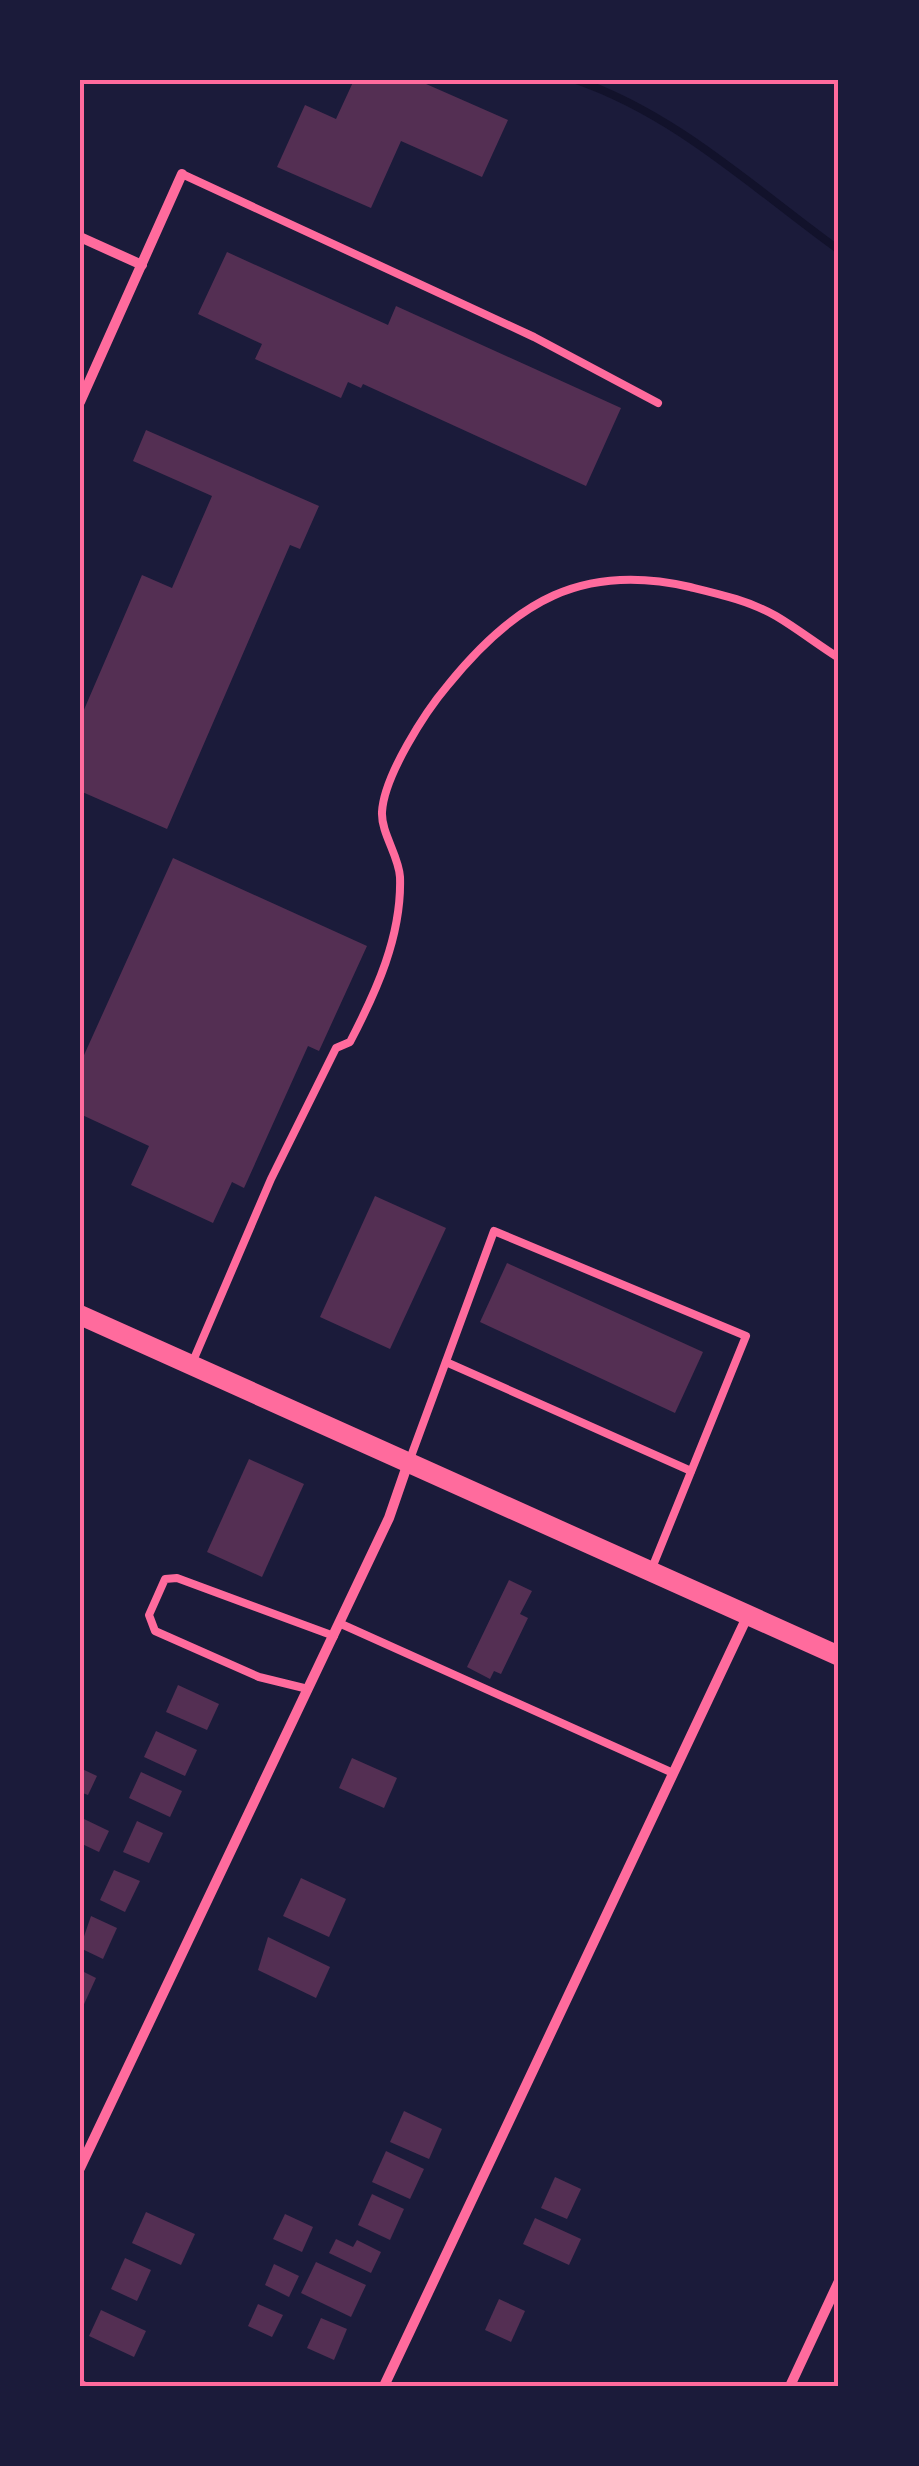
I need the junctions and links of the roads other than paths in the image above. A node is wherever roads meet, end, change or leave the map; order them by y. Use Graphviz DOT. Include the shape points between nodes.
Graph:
graph roads {
  1 [pos="182,174"];
  2 [pos="80,237"];
  3 [pos="142,265"];
  4 [pos="80,402"];
  5 [pos="658,403"];
  6 [pos="839,658"];
  7 [pos="80,1315"];
  8 [pos="446,1362"];
  9 [pos="192,1365"];
  10 [pos="408,1463"];
  11 [pos="692,1471"];
  12 [pos="650,1572"];
  13 [pos="748,1615"];
  14 [pos="339,1623"];
  15 [pos="334,1636"];
  16 [pos="839,1656"];
  17 [pos="308,1690"];
  18 [pos="673,1773"];
  19 [pos="80,2168"];
  20 [pos="839,2282"];
  21 [pos="384,2386"];
  22 [pos="790,2386"];
  1 -- 3 [label="street"];
  1 -- 5 [label="lane"];
  2 -- 3 [label="street"];
  3 -- 4 [label="street"];
  6 -- 9 [label="lane" via="774,615 727,596 633,578 585,582 513,616 476,650 403,752 382,812 400,874 380,984 350,1042 336,1048 271,1179"];
  7 -- 9 [label="main road"];
  8 -- 10 [label="lane"];
  8 -- 11 [label="lane"];
  8 -- 11 [label="lane" via="494,1232 746,1336"];
  9 -- 10 [label="main road"];
  10 -- 12 [label="main road"];
  10 -- 14 [label="street" via="390,1518"];
  11 -- 12 [label="lane"];
  12 -- 13 [label="main road"];
  13 -- 16 [label="main road"];
  13 -- 18 [label="street"];
  14 -- 15 [label="street"];
  14 -- 18 [label="lane"];
  15 -- 17 [label="street"];
  15 -- 17 [label="lane" via="177,1578 164,1580 148,1615 155,1631 258,1677"];
  17 -- 19 [label="street"];
  18 -- 21 [label="street"];
  20 -- 22 [label="street"];
}
